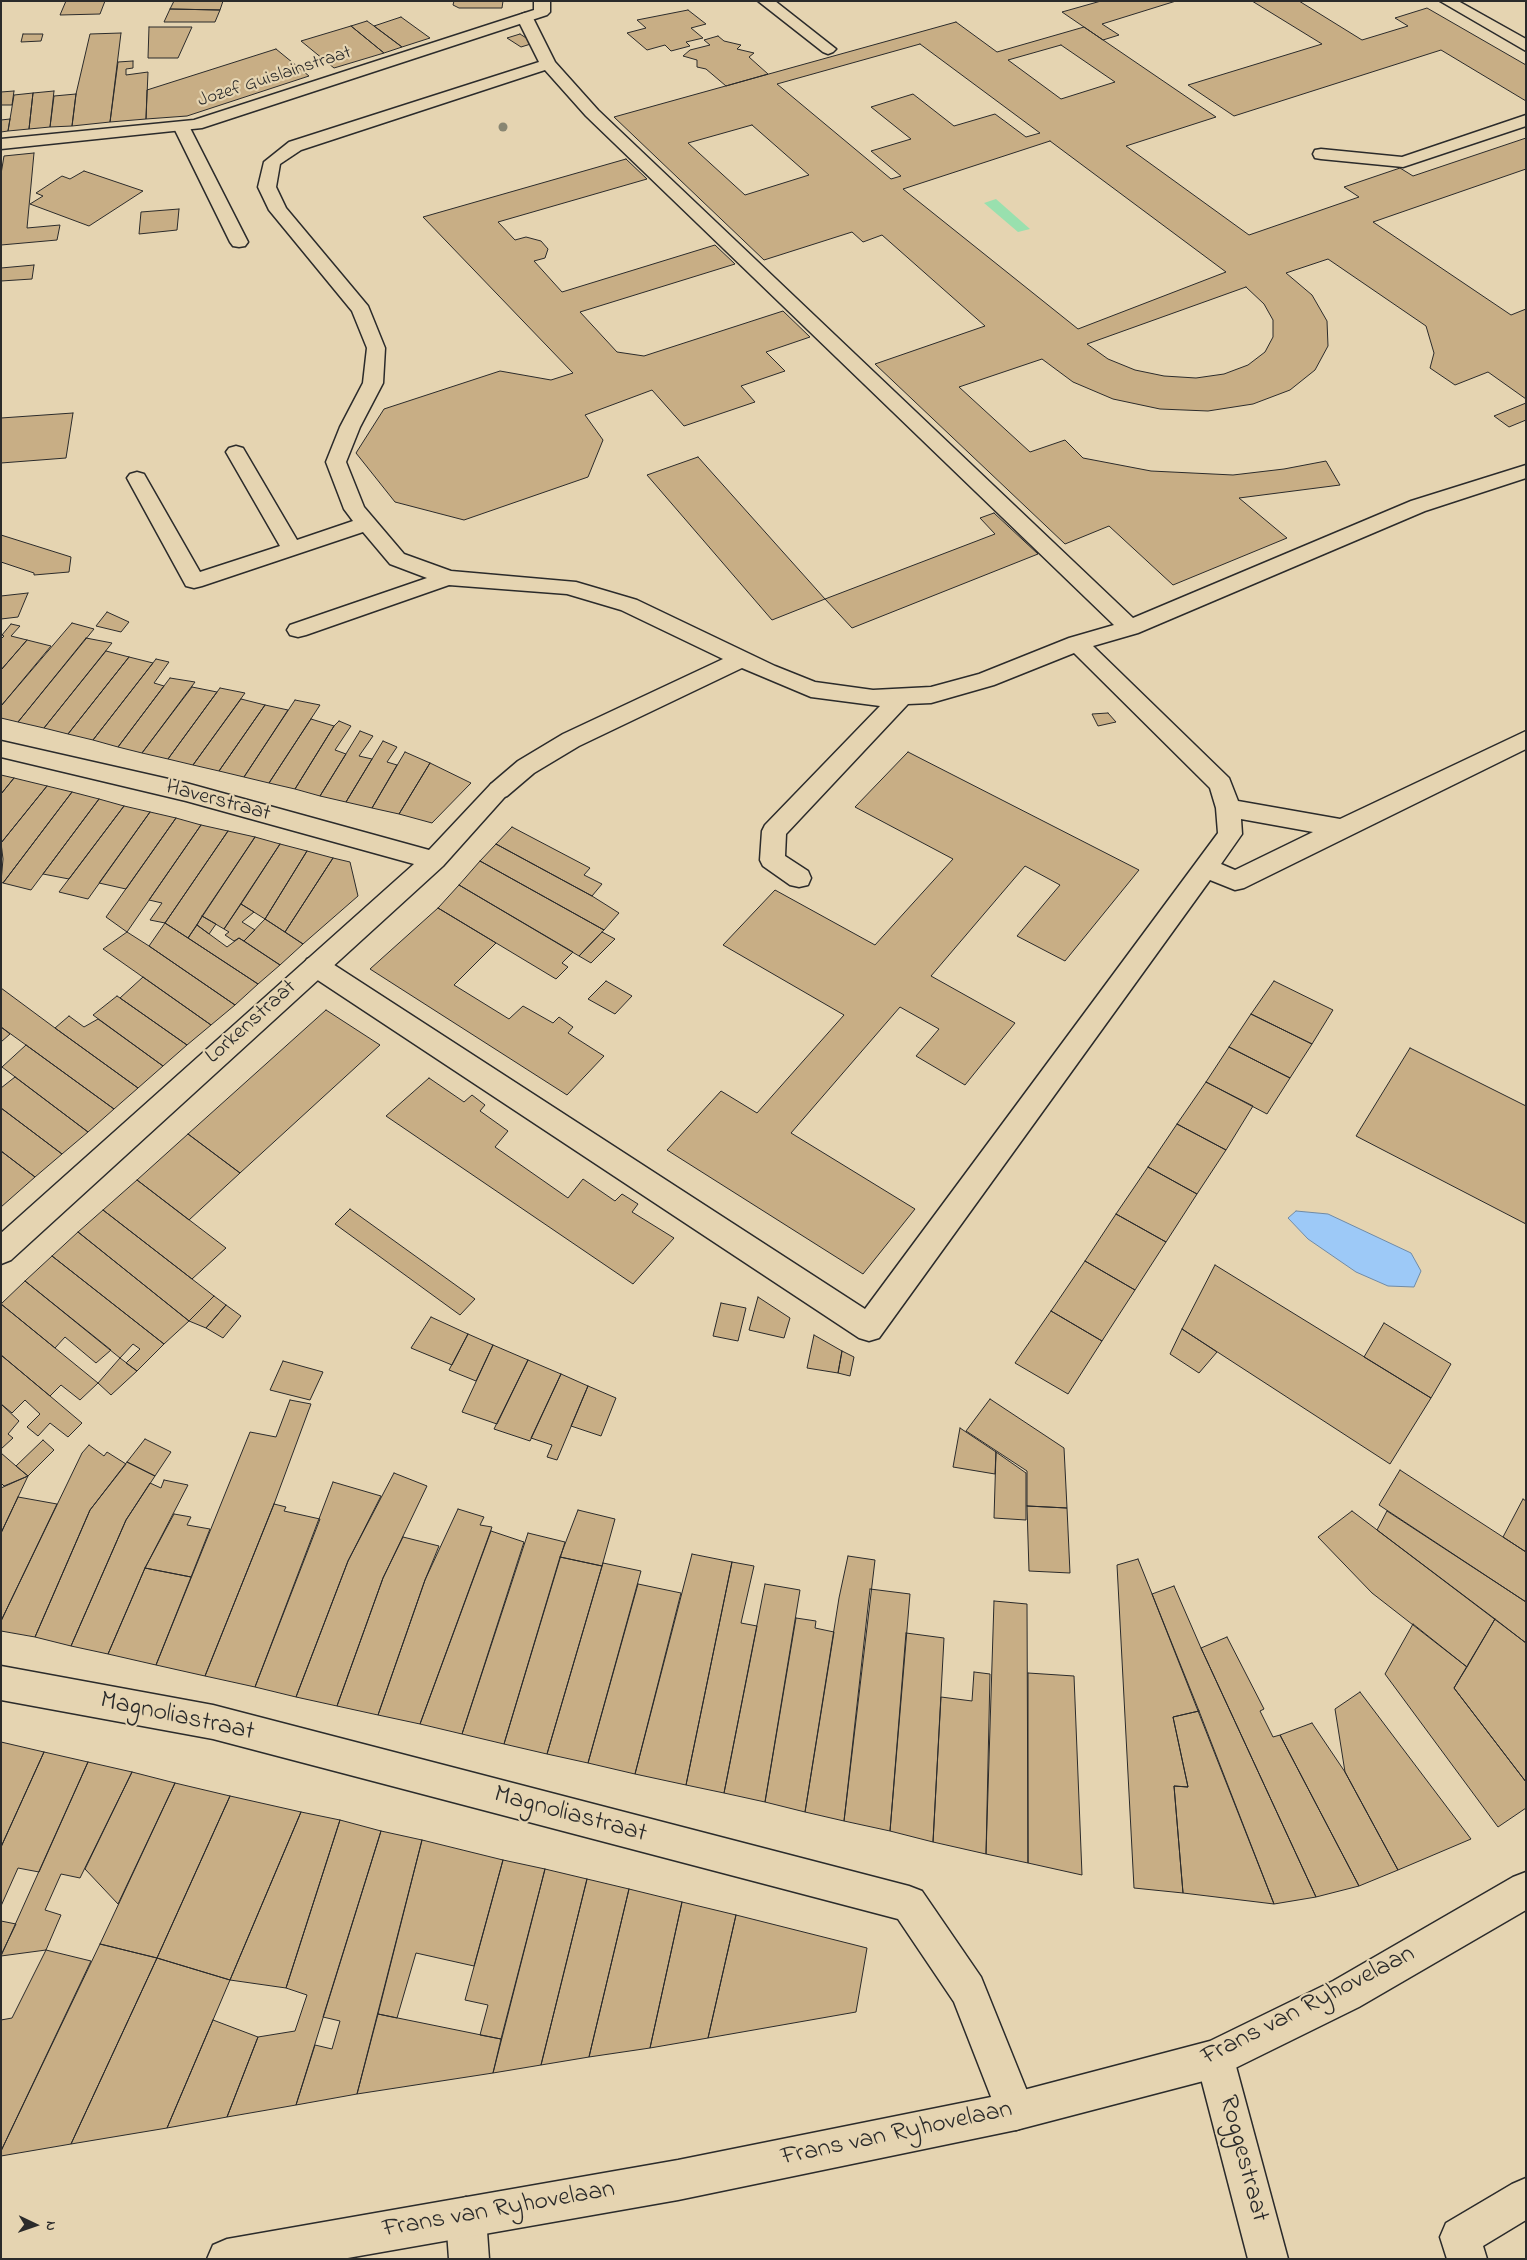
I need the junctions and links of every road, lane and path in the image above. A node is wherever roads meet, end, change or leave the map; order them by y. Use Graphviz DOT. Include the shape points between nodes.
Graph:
graph roads {
  1 [pos="542,1"];
  2 [pos="765,1"];
  3 [pos="1447,1"];
  4 [pos="525,18"];
  5 [pos="1526,46"];
  6 [pos="828,49"];
  7 [pos="548,64"];
  8 [pos="1526,120"];
  9 [pos="182,128"];
  10 [pos="1,144"];
  11 [pos="1321,154"];
  12 [pos="239,242"];
  13 [pos="236,452"];
  14 [pos="1526,471"];
  15 [pos="137,478"];
  16 [pos="367,524"];
  17 [pos="292,549"];
  18 [pos="448,578"];
  19 [pos="1130,628"];
  20 [pos="298,630"];
  21 [pos="1078,643"];
  22 [pos="742,659"];
  23 [pos="902,696"];
  24 [pos="1526,738"];
  25 [pos="1,749"];
  26 [pos="1228,808"];
  27 [pos="1343,829"];
  28 [pos="434,860"];
  29 [pos="1206,868"];
  30 [pos="799,878"];
  31 [pos="316,966"];
  32 [pos="1,1251"];
  33 [pos="1,1684"];
  34 [pos="1526,1890"];
  35 [pos="1215,2059"];
  36 [pos="1016,2111"];
  37 [pos="1526,2198"];
  38 [pos="466,2216"];
  39 [pos="227,2259"];
  40 [pos="469,2259"];
  41 [pos="1268,2259"];
  42 [pos="1467,2259"];
  1 -- 4 [label="street, Jozef Guislainstraat" via="542,12"];
  2 -- 6 [label="street"];
  3 -- 5 [label="street"];
  4 -- 7 [label="street"];
  4 -- 9 [label="street, Jozef Guislainstraat"];
  7 -- 16 [label="street" via="295,146 272,162 266,187 278,210 361,310 376,348 373,383 336,462 354,509"];
  7 -- 19 [label="street" via="592,113"];
  8 -- 11 [label="street" via="1403,162"];
  9 -- 10 [label="street, Jozef Guislainstraat"];
  9 -- 12 [label="street"];
  13 -- 17 [label="street"];
  14 -- 19 [label="street" via="1418,506"];
  15 -- 17 [label="street" via="194,581"];
  16 -- 17 [label="street"];
  16 -- 18 [label="street" via="396,559"];
  18 -- 20 [label="street"];
  18 -- 22 [label="street" via="568,587 629,605"];
  19 -- 21 [label="street"];
  21 -- 23 [label="street" via="986,680 931,695"];
  21 -- 26 [label="street" via="1220,784"];
  22 -- 23 [label="street" via="811,689 873,698"];
  22 -- 28 [label="street, Lorkenstraat" via="571,740 526,767 499,790"];
  23 -- 30 [label="street" via="774,831 772,860"];
  24 -- 27 [label="street"];
  25 -- 28 [label="street, Haverstraat" via="186,792"];
  26 -- 27 [label="street"];
  26 -- 29 [label="street" via="1230,834"];
  27 -- 29 [label="street" via="1235,881"];
  28 -- 31 [label="street, Lorkenstraat"];
  29 -- 31 [label="street" via="869,1328"];
  31 -- 32 [label="street, Lorkenstraat"];
  33 -- 36 [label="street, Magnoliastraat" via="213,1722 909,1904 968,1990"];
  34 -- 35 [label="street, Frans van Ryhovelaan" via="1346,1994"];
  35 -- 36 [label="street, Frans van Ryhovelaan"];
  35 -- 41 [label="street, Roggestraat"];
  36 -- 38 [label="street, Frans van Ryhovelaan" via="678,2180"];
  37 -- 42 [label="street" via="1460,2237"];
  38 -- 39 [label="street, Frans van Ryhovelaan"];
  38 -- 40 [label="street"];
}
